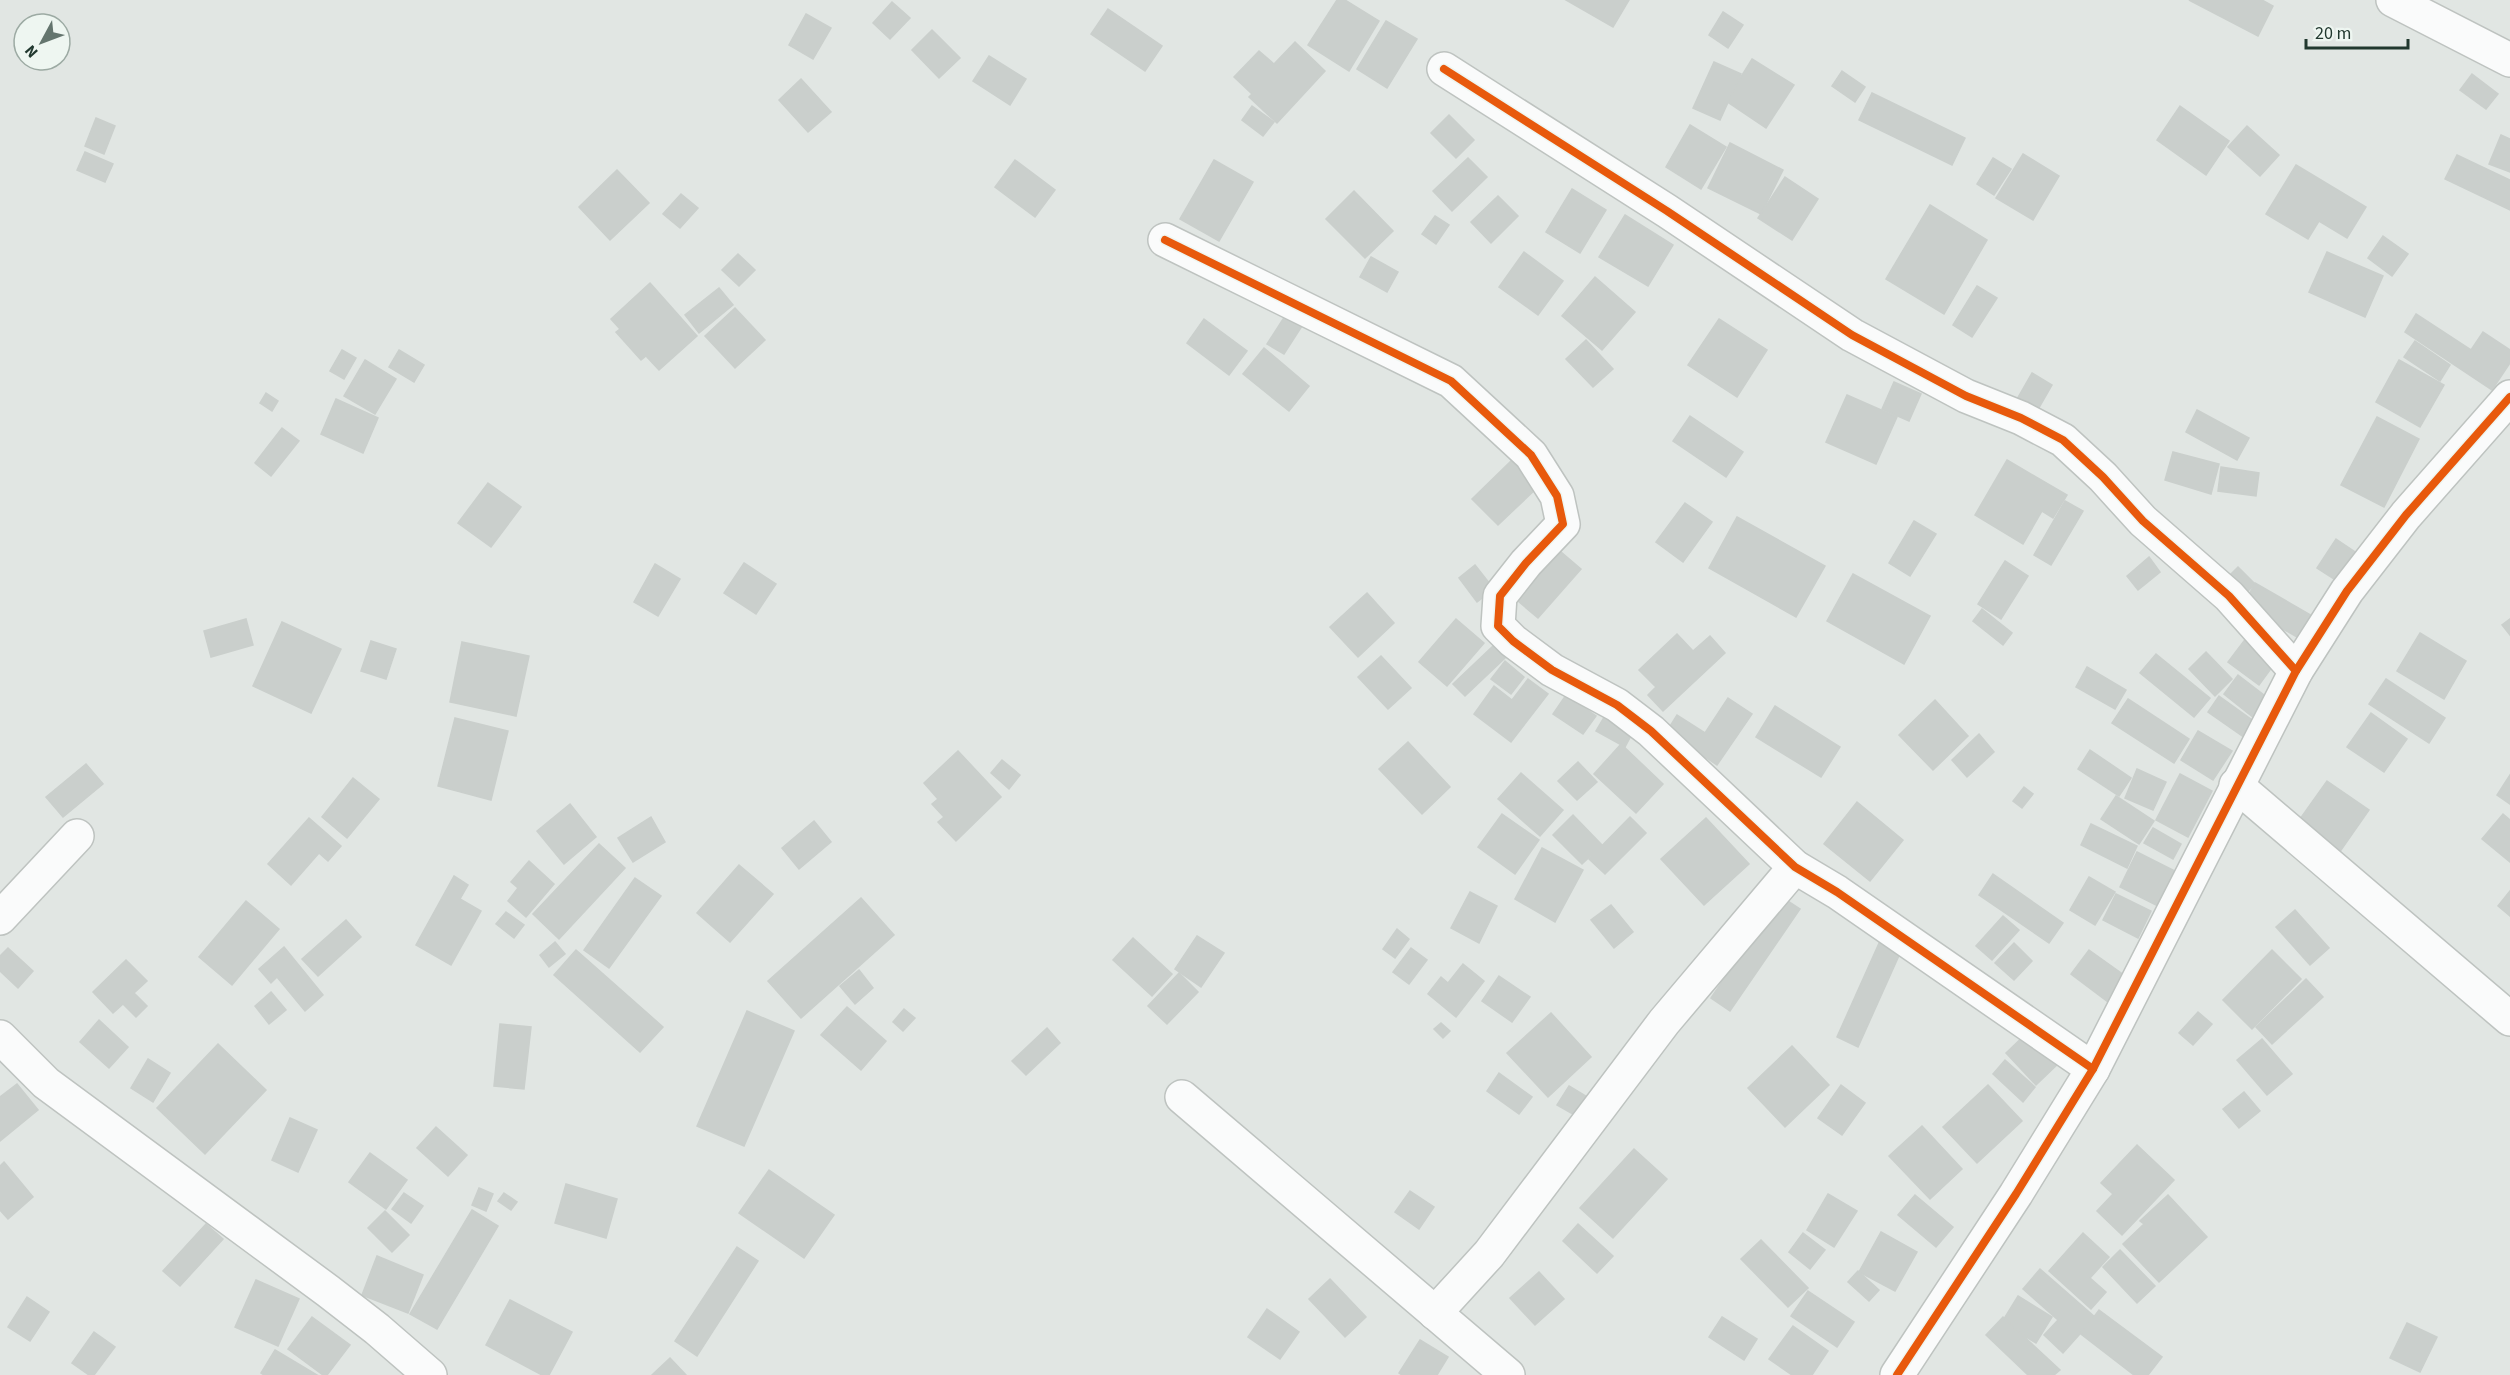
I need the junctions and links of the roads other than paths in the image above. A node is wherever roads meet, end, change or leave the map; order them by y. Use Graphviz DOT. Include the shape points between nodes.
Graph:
graph roads {
  1 [pos="2393,0"];
  2 [pos="2510,60"];
  3 [pos="1444,69"];
  4 [pos="1166,240"];
  5 [pos="2510,397"];
  6 [pos="2296,671"];
  7 [pos="2236,785"];
  8 [pos="77,836"];
  9 [pos="1795,867"];
  10 [pos="0,918"];
  11 [pos="2510,1019"];
  12 [pos="0,1037"];
  13 [pos="2093,1069"];
  14 [pos="1182,1097"];
  15 [pos="1435,1313"];
  16 [pos="430,1375"];
  17 [pos="1508,1375"];
  18 [pos="1897,1375"];
  1 -- 2 [label="street"];
  3 -- 6 [label="street" via="1852,335 1966,396 2063,440 2143,520 2229,596"];
  4 -- 9 [label="street" via="1451,381 1531,455 1557,496 1563,524 1500,596 1498,626 1552,670 1617,705 1651,731"];
  5 -- 6 [label="street" via="2406,515 2347,591"];
  6 -- 7 [label="street"];
  7 -- 11 [label="street"];
  7 -- 13 [label="street"];
  8 -- 10 [label="street"];
  9 -- 13 [label="street"];
  9 -- 15 [label="street" via="1659,1029 1489,1254"];
  12 -- 16 [label="street" via="46,1083 328,1291"];
  13 -- 18 [label="street"];
  14 -- 15 [label="street"];
  15 -- 17 [label="street"];
}
